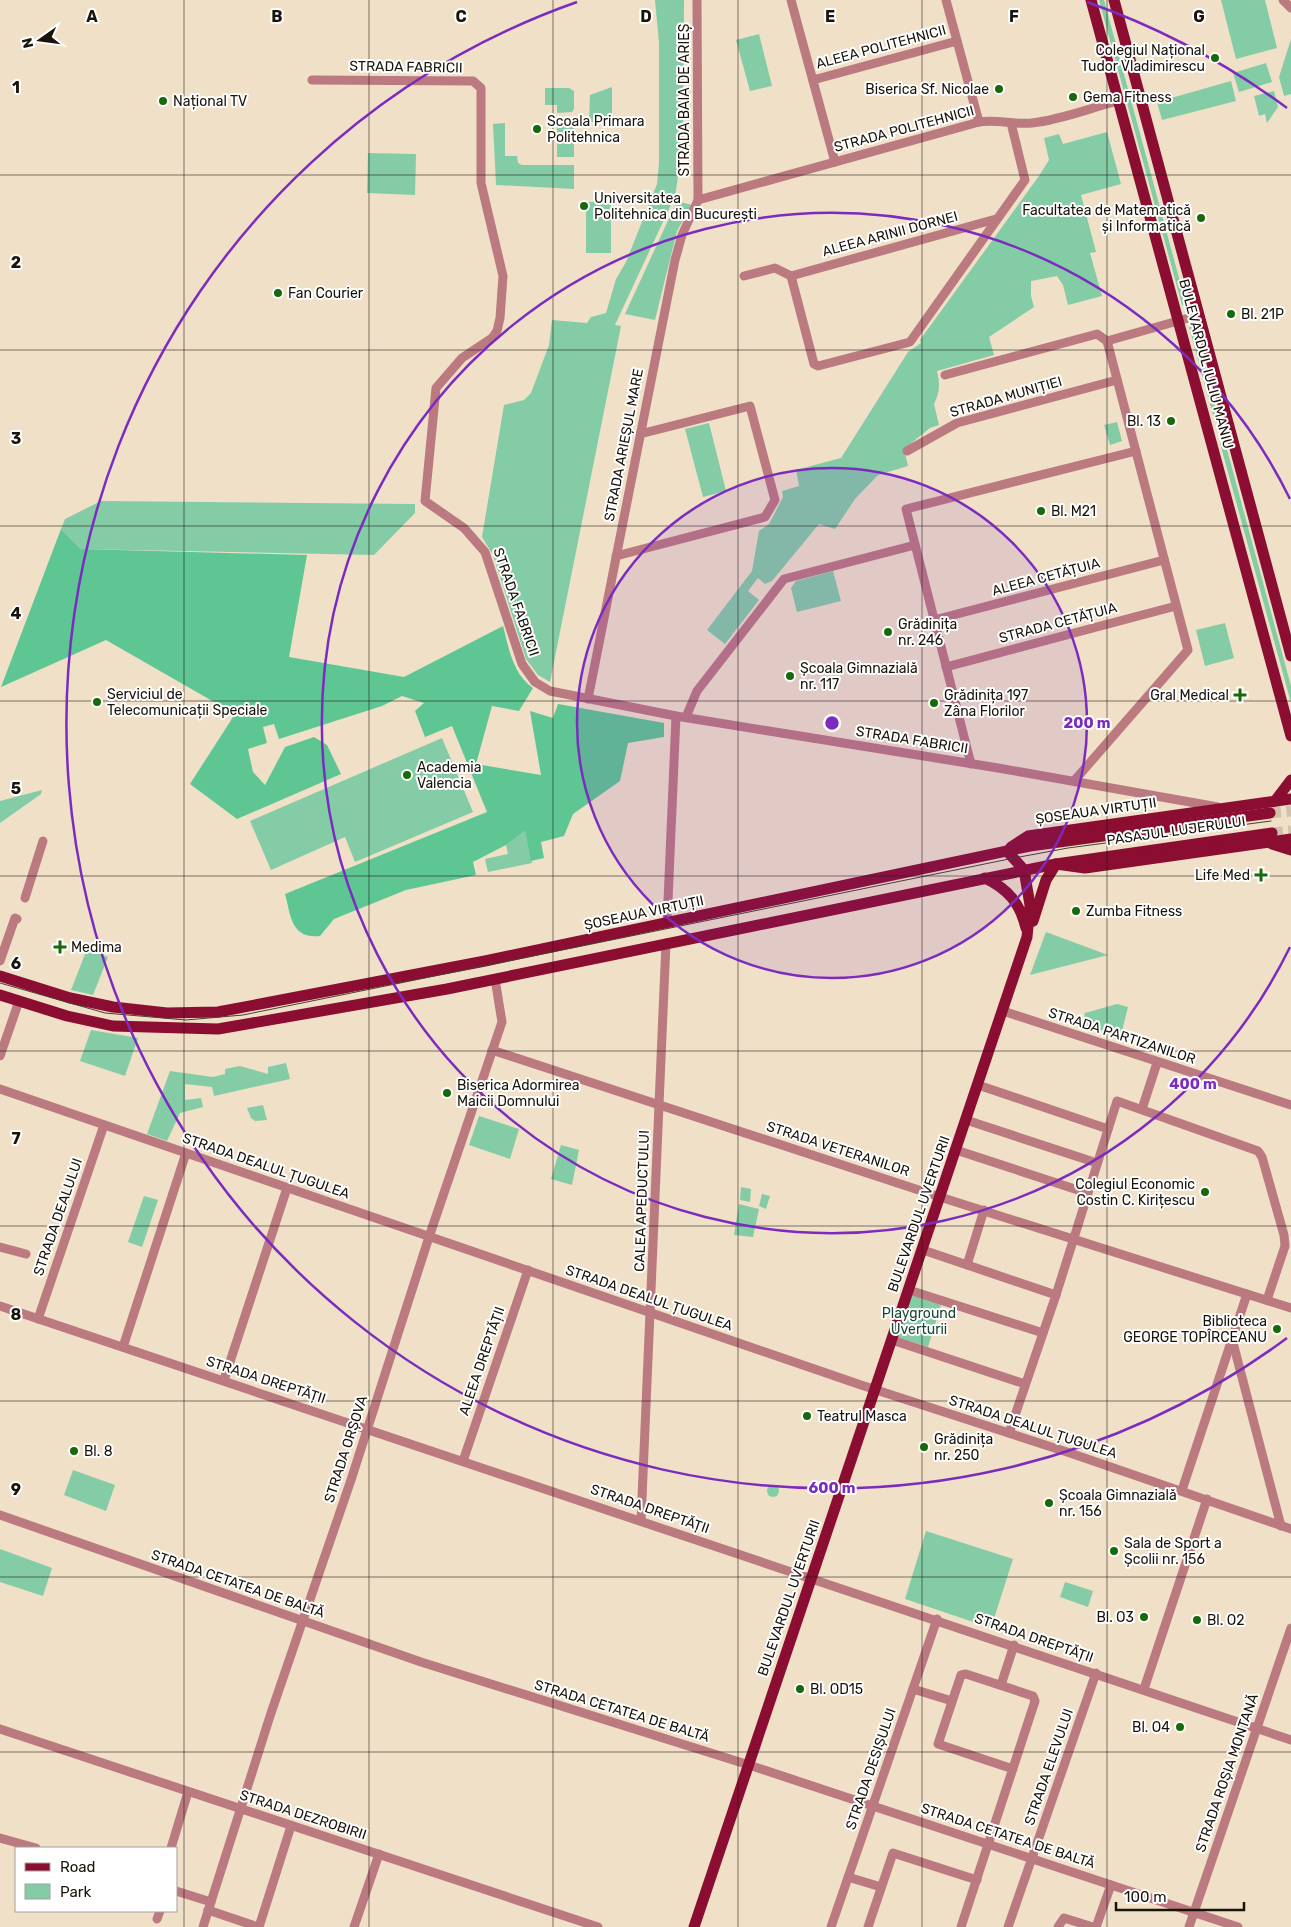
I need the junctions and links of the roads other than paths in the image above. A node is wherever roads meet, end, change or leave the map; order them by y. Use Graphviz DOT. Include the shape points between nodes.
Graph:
graph roads {
  1 [pos="697,0"];
  2 [pos="793,0"];
  3 [pos="946,0"];
  4 [pos="1091,0"];
  5 [pos="1283,0"];
  6 [pos="1118,1"];
  7 [pos="1291,8"];
  8 [pos="957,41"];
  9 [pos="312,80"];
  10 [pos="813,80"];
  11 [pos="1118,101"];
  12 [pos="979,122"];
  13 [pos="1011,123"];
  14 [pos="835,162"];
  15 [pos="698,200"];
  16 [pos="996,219"];
  17 [pos="744,276"];
  18 [pos="791,276"];
  19 [pos="1199,315"];
  20 [pos="1178,321"];
  21 [pos="1107,341"];
  22 [pos="945,375"];
  23 [pos="1117,380"];
  24 [pos="640,434"];
  25 [pos="907,450"];
  26 [pos="1136,451"];
  27 [pos="915,545"];
  28 [pos="616,556"];
  29 [pos="1164,560"];
  30 [pos="1176,606"];
  31 [pos="934,620"];
  32 [pos="1291,656"];
  33 [pos="946,666"];
  34 [pos="588,699"];
  35 [pos="676,716"];
  36 [pos="686,717"];
  37 [pos="1291,736"];
  38 [pos="971,764"];
  39 [pos="1291,780"];
  40 [pos="1074,781"];
  41 [pos="1291,800"];
  42 [pos="1275,802"];
  43 [pos="1224,808"];
  44 [pos="1270,813"];
  45 [pos="1269,838"];
  46 [pos="1291,839"];
  47 [pos="44,841"];
  48 [pos="1291,850"];
  49 [pos="1007,851"];
  50 [pos="1056,864"];
  51 [pos="1024,870"];
  52 [pos="985,878"];
  53 [pos="25,898"];
  54 [pos="17,919"];
  55 [pos="667,924"];
  56 [pos="1027,937"];
  57 [pos="666,943"];
  58 [pos="0,961"];
  59 [pos="0,976"];
  60 [pos="495,979"];
  61 [pos="0,995"];
  62 [pos="19,1001"];
  63 [pos="1003,1011"];
  64 [pos="492,1050"];
  65 [pos="0,1056"];
  66 [pos="1157,1063"];
  67 [pos="978,1085"];
  68 [pos="0,1089"];
  69 [pos="660,1105"];
  70 [pos="1291,1105"];
  71 [pos="1142,1109"];
  72 [pos="966,1120"];
  73 [pos="104,1125"];
  74 [pos="1108,1129"];
  75 [pos="956,1150"];
  76 [pos="186,1153"];
  77 [pos="1097,1162"];
  78 [pos="287,1188"];
  79 [pos="1088,1193"];
  80 [pos="940,1197"];
  81 [pos="984,1210"];
  82 [pos="430,1237"];
  83 [pos="1073,1238"];
  84 [pos="0,1247"];
  85 [pos="922,1250"];
  86 [pos="26,1254"];
  87 [pos="967,1265"];
  88 [pos="528,1270"];
  89 [pos="909,1290"];
  90 [pos="1247,1294"];
  91 [pos="1056,1295"];
  92 [pos="1267,1300"];
  93 [pos="0,1306"];
  94 [pos="1291,1308"];
  95 [pos="651,1313"];
  96 [pos="38,1318"];
  97 [pos="1043,1332"];
  98 [pos="1232,1339"];
  99 [pos="892,1340"];
  100 [pos="123,1347"];
  101 [pos="224,1380"];
  102 [pos="1025,1384"];
  103 [pos="875,1390"];
  104 [pos="368,1429"];
  105 [pos="1009,1433"];
  106 [pos="463,1461"];
  107 [pos="1182,1490"];
  108 [pos="1208,1499"];
  109 [pos="0,1515"];
  110 [pos="642,1521"];
  111 [pos="1281,1526"];
  112 [pos="1291,1529"];
  113 [pos="812,1577"];
  114 [pos="937,1620"];
  115 [pos="302,1621"];
  116 [pos="1291,1628"];
  117 [pos="1014,1645"];
  118 [pos="1096,1673"];
  119 [pos="1001,1686"];
  120 [pos="913,1689"];
  121 [pos="1144,1689"];
  122 [pos="952,1701"];
  123 [pos="1256,1728"];
  124 [pos="0,1729"];
  125 [pos="1291,1740"];
  126 [pos="749,1765"];
  127 [pos="1013,1769"];
  128 [pos="188,1792"];
  129 [pos="873,1806"];
  130 [pos="240,1809"];
  131 [pos="291,1826"];
  132 [pos="0,1838"];
  133 [pos="989,1844"];
  134 [pos="32,1847"];
  135 [pos="170,1847"];
  136 [pos="379,1854"];
  137 [pos="1031,1858"];
  138 [pos="848,1876"];
  139 [pos="977,1880"];
  140 [pos="1111,1885"];
  141 [pos="881,1886"];
  142 [pos="178,1892"];
  143 [pos="210,1906"];
  144 [pos="1194,1912"];
  145 [pos="203,1927"];
  146 [pos="259,1927"];
  147 [pos="354,1927"];
  148 [pos="598,1927"];
  149 [pos="694,1927"];
  150 [pos="831,1927"];
  151 [pos="868,1927"];
  152 [pos="961,1927"];
  153 [pos="1008,1927"];
  154 [pos="1058,1927"];
  155 [pos="1095,1927"];
  156 [pos="1189,1927"];
  157 [pos="1238,1927"];
  1 -- 15 [label="street, STRADA BAIA DE ARIEȘ"];
  2 -- 10 [label="street"];
  3 -- 8 [label="street, ALEEA POLITEHNICII"];
  4 -- 11 [label="main road, BULEVARDUL IULIU MANIU"];
  5 -- 7 [label="street"];
  6 -- 19 [label="main road, BULEVARDUL IULIU MANIU"];
  8 -- 10 [label="street, ALEEA POLITEHNICII"];
  8 -- 12 [label="street, ALEEA POLITEHNICII"];
  9 -- 34 [label="street, STRADA FABRICII" via="473,81 481,88 481,183 504,276 500,318 492,338 462,358 436,388 425,501 464,528 485,552 520,658 530,677 550,691"];
  10 -- 14 [label="street"];
  11 -- 13 [label="street, STRADA POLITEHNICII" via="1040,122"];
  11 -- 20 [label="main road, BULEVARDUL IULIU MANIU"];
  12 -- 13 [label="street, STRADA POLITEHNICII"];
  12 -- 14 [label="street, STRADA POLITEHNICII"];
  13 -- 16 [label="street" via="1025,180"];
  14 -- 15 [label="street, STRADA POLITEHNICII"];
  15 -- 24 [label="street, STRADA ARIEȘUL MARE" via="675,260"];
  16 -- 18 [label="street, ALEEA ARINII DORNEI"];
  16 -- 18 [label="street" via="910,342 818,366 814,364"];
  17 -- 18 [label="street" via="775,268"];
  19 -- 20 [label="street"];
  19 -- 32 [label="main road, BULEVARDUL IULIU MANIU"];
  20 -- 21 [label="street"];
  20 -- 37 [label="main road, BULEVARDUL IULIU MANIU"];
  21 -- 22 [label="street" via="1097,334"];
  21 -- 23 [label="street"];
  23 -- 25 [label="street, STRADA MUNIȚIEI" via="957,423"];
  23 -- 26 [label="street"];
  24 -- 28 [label="street, STRADA ARIEȘUL MARE"];
  24 -- 28 [label="street" via="750,406 775,500 765,517"];
  26 -- 27 [label="street" via="906,509"];
  26 -- 29 [label="street"];
  27 -- 31 [label="street"];
  27 -- 36 [label="street" via="784,579 697,691"];
  28 -- 34 [label="street, STRADA ARIEȘUL MARE"];
  29 -- 30 [label="street"];
  29 -- 31 [label="street, ALEEA CETĂȚUIA"];
  30 -- 33 [label="street, STRADA CETĂȚUIA"];
  30 -- 40 [label="street" via="1188,650"];
  31 -- 33 [label="street"];
  33 -- 38 [label="street"];
  34 -- 35 [label="street, STRADA FABRICII"];
  35 -- 36 [label="street, STRADA FABRICII"];
  35 -- 55 [label="street"];
  36 -- 38 [label="street, STRADA FABRICII"];
  38 -- 40 [label="street, STRADA FABRICII"];
  39 -- 42 [label="main road"];
  40 -- 43 [label="street, STRADA FABRICII"];
  41 -- 42 [label="main road, ȘOSEAUA VIRTUȚII"];
  42 -- 43 [label="main road, ȘOSEAUA VIRTUȚII"];
  43 -- 49 [label="main road, ȘOSEAUA VIRTUȚII" via="1028,836"];
  44 -- 49 [label="main road, PASAJUL LUJERULUI" via="1081,837"];
  45 -- 46 [label="main road"];
  45 -- 48 [label="main road"];
  45 -- 50 [label="main road, PASAJUL LUJERULUI" via="1084,858"];
  45 -- 50 [label="main road" via="1085,868"];
  47 -- 53 [label="street"];
  49 -- 51 [label="main road"];
  49 -- 55 [label="main road, ȘOSEAUA VIRTUȚII"];
  50 -- 51 [label="main road"];
  50 -- 56 [label="main road" via="1046,880"];
  51 -- 52 [label="main road"];
  51 -- 56 [label="main road, BULEVARDUL UVERTURII" via="1030,905"];
  52 -- 56 [label="main road" via="1004,888 1014,898 1021,911"];
  52 -- 57 [label="main road"];
  54 -- 58 [label="street"];
  55 -- 59 [label="main road, ȘOSEAUA VIRTUȚII" via="218,1012 168,1013 113,1007 70,998"];
  56 -- 63 [label="main road, BULEVARDUL UVERTURII"];
  57 -- 60 [label="main road"];
  57 -- 69 [label="street, CALEA APEDUCTULUI"];
  60 -- 62 [label="main road" via="218,1029 113,1026"];
  60 -- 64 [label="street, STRADA ORȘOVA" via="502,1018"];
  61 -- 62 [label="main road"];
  62 -- 65 [label="street"];
  63 -- 66 [label="street, STRADA PARTIZANILOR"];
  63 -- 67 [label="main road, BULEVARDUL UVERTURII"];
  64 -- 69 [label="street, STRADA VETERANILOR"];
  64 -- 82 [label="street, STRADA ORȘOVA"];
  66 -- 70 [label="street, STRADA PARTIZANILOR"];
  66 -- 71 [label="street"];
  67 -- 72 [label="main road, BULEVARDUL UVERTURII"];
  67 -- 74 [label="street"];
  68 -- 73 [label="street, STRADA DEALUL ȚUGULEA"];
  69 -- 80 [label="street, STRADA VETERANILOR"];
  69 -- 95 [label="street, CALEA APEDUCTULUI"];
  71 -- 74 [label="street" via="1117,1101"];
  71 -- 92 [label="street" via="1252,1147 1262,1157 1285,1246"];
  72 -- 75 [label="main road, BULEVARDUL UVERTURII"];
  72 -- 77 [label="street"];
  73 -- 76 [label="street, STRADA DEALUL ȚUGULEA"];
  73 -- 96 [label="street, STRADA DEALULUI"];
  74 -- 77 [label="street"];
  75 -- 79 [label="street"];
  75 -- 80 [label="main road, BULEVARDUL UVERTURII"];
  76 -- 78 [label="street, STRADA DEALUL ȚUGULEA"];
  76 -- 100 [label="street"];
  77 -- 79 [label="street"];
  78 -- 82 [label="street, STRADA DEALUL ȚUGULEA"];
  78 -- 101 [label="street"];
  79 -- 83 [label="street"];
  80 -- 81 [label="street, STRADA VETERANILOR"];
  80 -- 85 [label="main road, BULEVARDUL UVERTURII"];
  81 -- 83 [label="street, STRADA VETERANILOR"];
  81 -- 87 [label="street"];
  82 -- 88 [label="street, STRADA DEALUL ȚUGULEA"];
  82 -- 104 [label="street, STRADA ORȘOVA"];
  83 -- 90 [label="street, STRADA VETERANILOR"];
  83 -- 91 [label="street"];
  84 -- 86 [label="street"];
  85 -- 87 [label="street"];
  85 -- 89 [label="main road, BULEVARDUL UVERTURII"];
  87 -- 91 [label="street"];
  88 -- 95 [label="street, STRADA DEALUL ȚUGULEA"];
  88 -- 106 [label="street, ALEEA DREPTĂȚII"];
  89 -- 97 [label="street"];
  89 -- 99 [label="main road, BULEVARDUL UVERTURII"];
  90 -- 92 [label="street, STRADA VETERANILOR"];
  90 -- 98 [label="street"];
  91 -- 97 [label="street"];
  92 -- 94 [label="street, STRADA VETERANILOR"];
  93 -- 96 [label="street, STRADA DREPTĂȚII"];
  95 -- 103 [label="street, STRADA DEALUL ȚUGULEA"];
  95 -- 110 [label="street, CALEA APEDUCTULUI"];
  96 -- 100 [label="street, STRADA DREPTĂȚII"];
  97 -- 102 [label="street"];
  98 -- 107 [label="street"];
  98 -- 111 [label="street"];
  99 -- 102 [label="street"];
  99 -- 103 [label="main road, BULEVARDUL UVERTURII"];
  100 -- 101 [label="street, STRADA DREPTĂȚII"];
  101 -- 104 [label="street, STRADA DREPTĂȚII"];
  102 -- 105 [label="street"];
  103 -- 105 [label="street, STRADA DEALUL ȚUGULEA"];
  103 -- 113 [label="main road, BULEVARDUL UVERTURII"];
  104 -- 106 [label="street, STRADA DREPTĂȚII"];
  104 -- 115 [label="street, STRADA ORȘOVA"];
  105 -- 107 [label="street, STRADA DEALUL ȚUGULEA"];
  106 -- 110 [label="street, STRADA DREPTĂȚII"];
  107 -- 108 [label="street, STRADA DEALUL ȚUGULEA"];
  108 -- 111 [label="street, STRADA DEALUL ȚUGULEA"];
  108 -- 121 [label="street"];
  109 -- 115 [label="street, STRADA CETATEA DE BALTĂ"];
  110 -- 113 [label="street, STRADA DREPTĂȚII"];
  111 -- 112 [label="street, STRADA DEALUL ȚUGULEA"];
  113 -- 114 [label="street, STRADA DREPTĂȚII"];
  113 -- 126 [label="main road, BULEVARDUL UVERTURII"];
  114 -- 117 [label="street, STRADA DREPTĂȚII"];
  114 -- 120 [label="street, STRADA DESIȘULUI"];
  115 -- 126 [label="street, STRADA CETATEA DE BALTĂ" via="502,1689"];
  115 -- 130 [label="street, STRADA ORȘOVA"];
  116 -- 123 [label="street, STRADA ROȘIA MONTANĂ"];
  117 -- 118 [label="street, STRADA DREPTĂȚII"];
  117 -- 119 [label="street"];
  118 -- 121 [label="street, STRADA DREPTĂȚII"];
  118 -- 137 [label="street, STRADA ELEVULUI"];
  119 -- 122 [label="street" via="964,1674"];
  119 -- 127 [label="street" via="1035,1698"];
  120 -- 122 [label="street"];
  120 -- 129 [label="street, STRADA DESIȘULUI"];
  121 -- 123 [label="street, STRADA DREPTĂȚII"];
  122 -- 127 [label="street" via="938,1744"];
  123 -- 125 [label="street, STRADA DREPTĂȚII"];
  123 -- 144 [label="street, STRADA ROȘIA MONTANĂ"];
  124 -- 128 [label="street, STRADA DEZROBIRII"];
  126 -- 129 [label="street, STRADA CETATEA DE BALTĂ"];
  126 -- 149 [label="main road, BULEVARDUL UVERTURII"];
  127 -- 133 [label="street"];
  128 -- 130 [label="street, STRADA DEZROBIRII"];
  128 -- 135 [label="street"];
  129 -- 133 [label="street, STRADA CETATEA DE BALTĂ"];
  129 -- 138 [label="street, STRADA DESIȘULUI"];
  130 -- 131 [label="street, STRADA DEZROBIRII"];
  130 -- 143 [label="street, STRADA ORȘOVA"];
  131 -- 136 [label="street, STRADA DEZROBIRII"];
  131 -- 146 [label="street"];
  132 -- 134 [label="street"];
  133 -- 137 [label="street, STRADA CETATEA DE BALTĂ"];
  133 -- 139 [label="street"];
  136 -- 147 [label="street"];
  136 -- 148 [label="street, STRADA DEZROBIRII"];
  137 -- 140 [label="street, STRADA CETATEA DE BALTĂ"];
  137 -- 153 [label="street, STRADA ELEVULUI"];
  138 -- 141 [label="street"];
  138 -- 150 [label="street, STRADA DESIȘULUI"];
  139 -- 141 [label="street" via="893,1854"];
  139 -- 152 [label="street"];
  140 -- 144 [label="street, STRADA CETATEA DE BALTĂ"];
  140 -- 155 [label="street"];
  141 -- 151 [label="street"];
  142 -- 143 [label="street"];
  143 -- 145 [label="street, STRADA ORȘOVA"];
  143 -- 146 [label="street"];
  144 -- 156 [label="street, STRADA ROȘIA MONTANĂ"];
  144 -- 157 [label="street, STRADA CETATEA DE BALTĂ"];
  154 -- 155 [label="street" via="1064,1918"];
}
